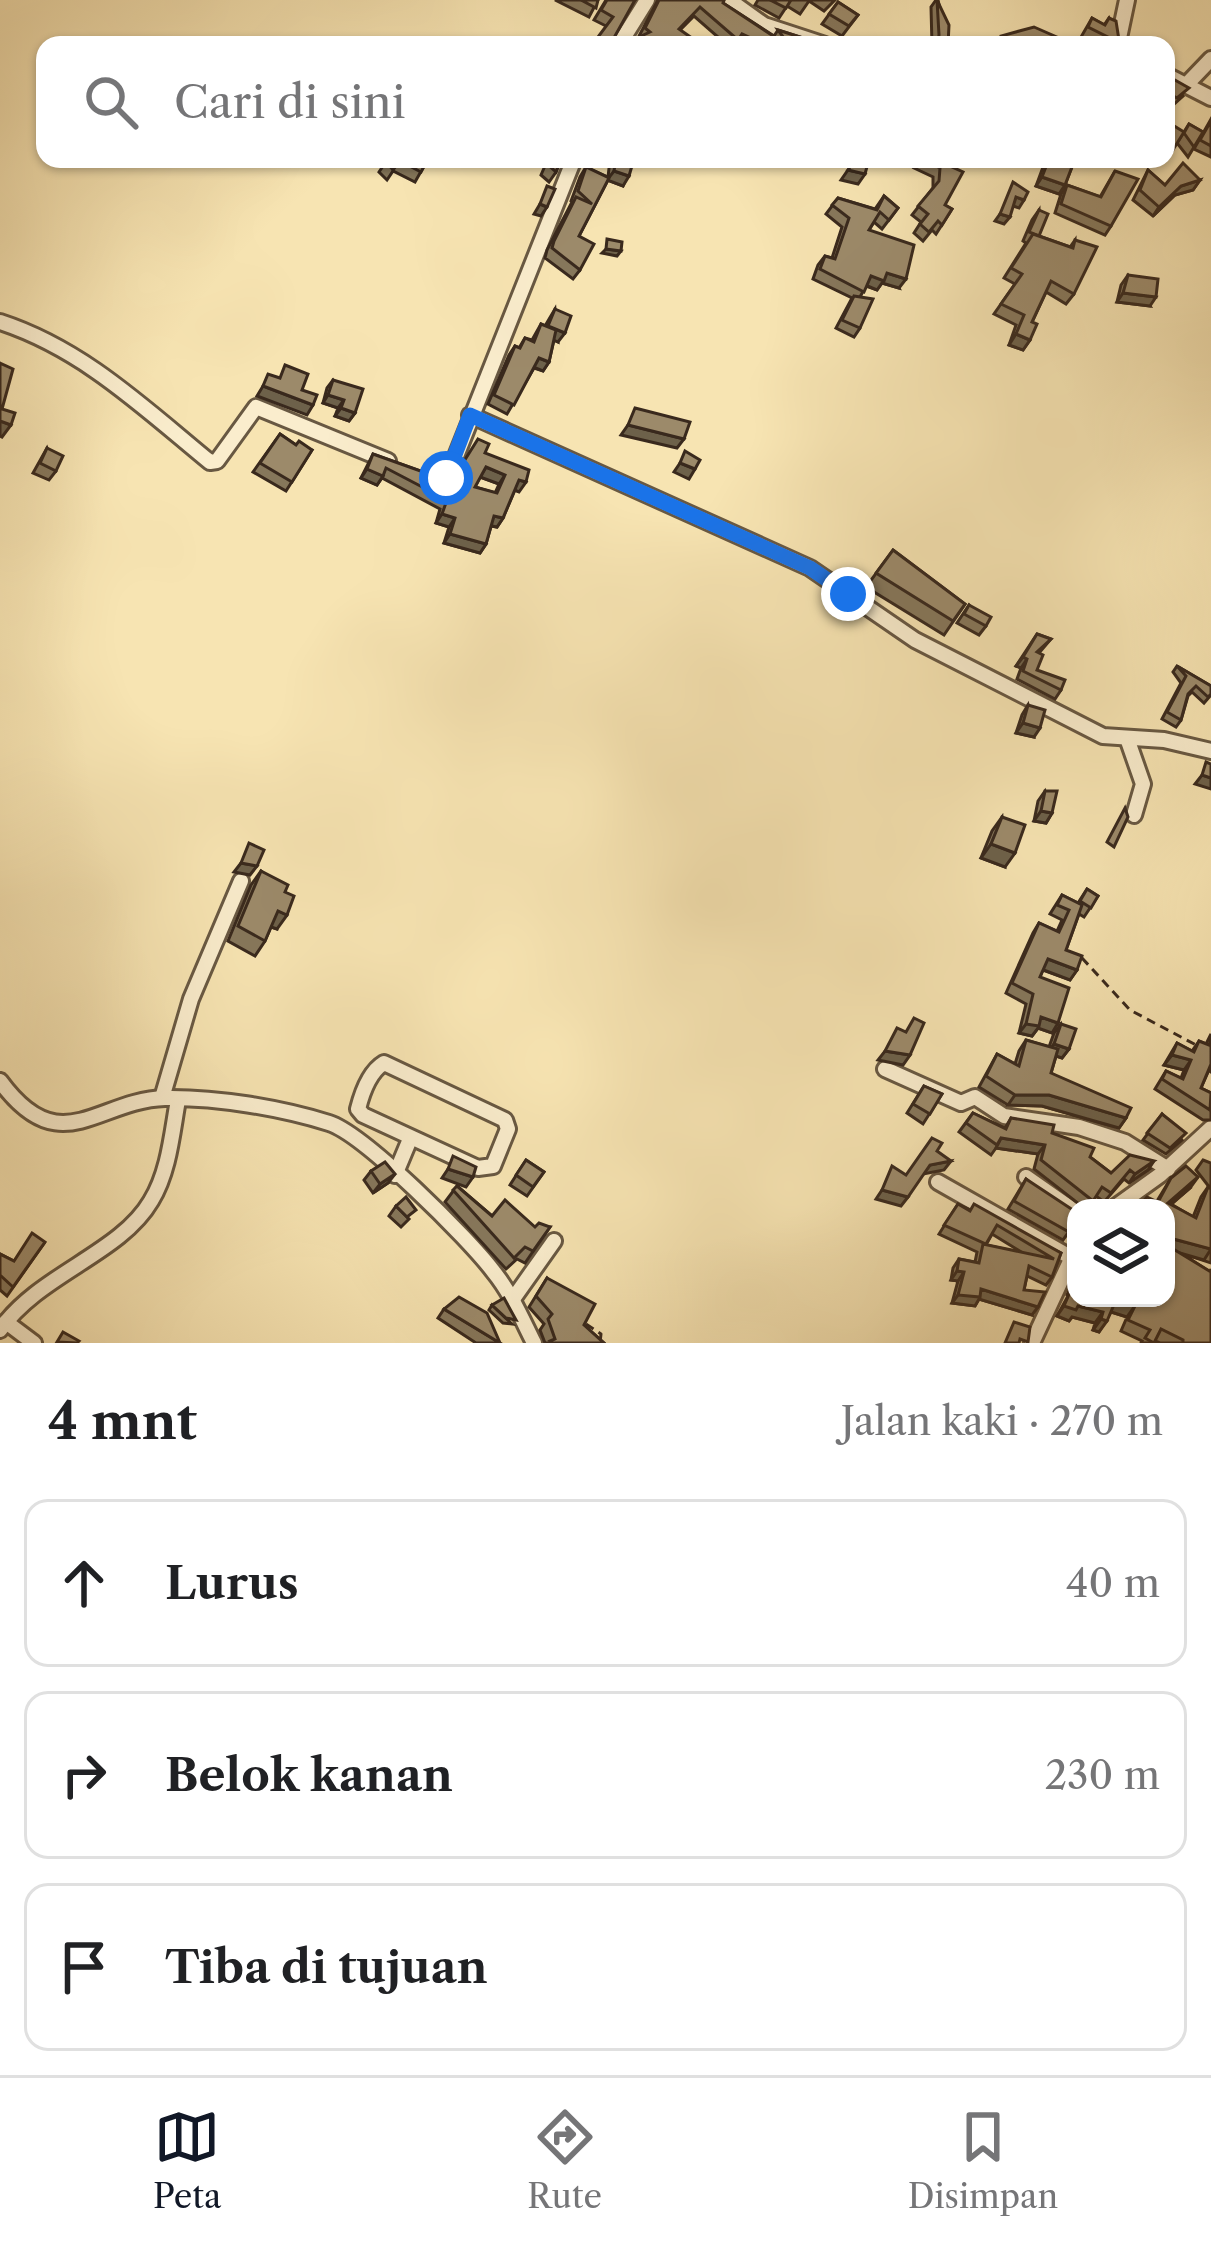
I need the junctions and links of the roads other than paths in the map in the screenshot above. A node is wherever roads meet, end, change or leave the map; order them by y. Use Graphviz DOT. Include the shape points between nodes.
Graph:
graph roads {
  1 [pos="646,0"];
  2 [pos="729,0"];
  3 [pos="1127,0"];
  4 [pos="624,36"];
  5 [pos="798,36"];
  6 [pos="1119,36"];
  7 [pos="1211,58"];
  8 [pos="1175,79"];
  9 [pos="1187,84"];
  10 [pos="1211,98"];
  11 [pos="571,168"];
  12 [pos="0,322"];
  13 [pos="470,415"];
  14 [pos="405,468"];
  15 [pos="421,474"];
  16 [pos="1128,741"];
  17 [pos="1211,751"];
  18 [pos="1134,815"];
  19 [pos="241,881"];
  20 [pos="885,1069"];
  21 [pos="0,1081"];
  22 [pos="170,1099"];
  23 [pos="1211,1128"];
  24 [pos="410,1139"];
  25 [pos="1193,1147"];
  26 [pos="1211,1158"];
  27 [pos="1168,1169"];
  28 [pos="395,1175"];
  29 [pos="1026,1178"];
  30 [pos="938,1181"];
  31 [pos="1126,1199"];
  32 [pos="1067,1206"];
  33 [pos="554,1241"];
  34 [pos="1067,1250"];
  35 [pos="1067,1269"];
  36 [pos="513,1299"];
  37 [pos="3,1326"];
  38 [pos="34,1343"];
  39 [pos="534,1343"];
  40 [pos="1032,1343"];
  1 -- 4 [label="street"];
  2 -- 5 [label="street"];
  3 -- 6 [label="street"];
  7 -- 9 [label="street"];
  8 -- 9 [label="street"];
  9 -- 10 [label="street"];
  11 -- 13 [label="street"];
  12 -- 14 [label="street" via="46,337 95,369 210,462 256,407"];
  13 -- 15 [label="street" via="446,478"];
  13 -- 16 [label="street" via="810,568 915,640 1103,736"];
  16 -- 17 [label="street"];
  16 -- 18 [label="street" via="1143,784"];
  19 -- 22 [label="street" via="191,998"];
  20 -- 27 [label="street" via="958,1102 976,1097 1004,1116 1125,1142"];
  21 -- 22 [label="street" via="32,1114 64,1124"];
  22 -- 28 [label="street" via="331,1123"];
  22 -- 37 [label="street" via="161,1180 142,1214 24,1300"];
  23 -- 25 [label="street"];
  24 -- 24 [label="street" via="487,1169 508,1129 499,1114 384,1064 358,1109"];
  24 -- 28 [label="street"];
  25 -- 26 [label="street"];
  25 -- 27 [label="street"];
  27 -- 31 [label="street"];
  28 -- 36 [label="street" via="477,1251"];
  29 -- 32 [label="street"];
  30 -- 34 [label="street"];
  33 -- 36 [label="street"];
  35 -- 40 [label="street"];
  36 -- 39 [label="street"];
  37 -- 38 [label="street"];
}
